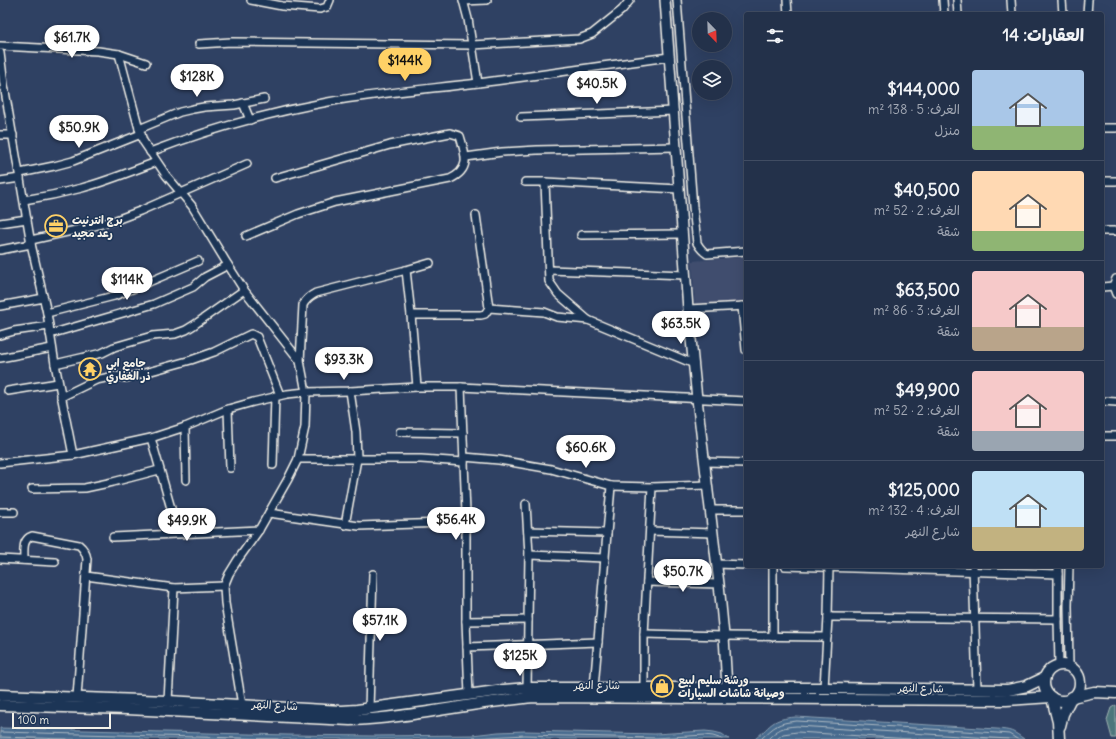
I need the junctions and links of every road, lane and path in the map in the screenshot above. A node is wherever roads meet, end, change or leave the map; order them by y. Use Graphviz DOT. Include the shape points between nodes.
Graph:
graph roads {
  1 [pos="251,0"];
  2 [pos="330,0"];
  3 [pos="463,0"];
  4 [pos="487,0"];
  5 [pos="630,0"];
  6 [pos="665,0"];
  7 [pos="678,0"];
  8 [pos="787,0"];
  9 [pos="943,0"];
  10 [pos="957,0"];
  11 [pos="1011,0"];
  12 [pos="1062,0"];
  13 [pos="1088,0"];
  14 [pos="788,12"];
  15 [pos="944,12"];
  16 [pos="958,12"];
  17 [pos="1012,12"];
  18 [pos="1063,12"];
  19 [pos="1087,12"];
  20 [pos="199,44"];
  21 [pos="472,45"];
  22 [pos="0,46"];
  23 [pos="0,53"];
  24 [pos="119,54"];
  25 [pos="670,57"];
  26 [pos="146,63"];
  27 [pos="1,69"];
  28 [pos="478,83"];
  29 [pos="2,85"];
  30 [pos="264,99"];
  31 [pos="243,103"];
  32 [pos="674,112"];
  33 [pos="521,117"];
  34 [pos="250,120"];
  35 [pos="1104,128"];
  36 [pos="1116,128"];
  37 [pos="140,131"];
  38 [pos="0,135"];
  39 [pos="13,135"];
  40 [pos="676,147"];
  41 [pos="150,152"];
  42 [pos="466,157"];
  43 [pos="156,162"];
  44 [pos="247,164"];
  45 [pos="20,176"];
  46 [pos="275,178"];
  47 [pos="0,181"];
  48 [pos="1104,181"];
  49 [pos="1116,181"];
  50 [pos="525,182"];
  51 [pos="545,182"];
  52 [pos="680,189"];
  53 [pos="181,193"];
  54 [pos="24,200"];
  55 [pos="693,207"];
  56 [pos="681,208"];
  57 [pos="476,215"];
  58 [pos="27,219"];
  59 [pos="0,224"];
  60 [pos="1104,231"];
  61 [pos="1116,231"];
  62 [pos="683,234"];
  63 [pos="581,235"];
  64 [pos="246,236"];
  65 [pos="31,242"];
  66 [pos="0,250"];
  67 [pos="744,251"];
  68 [pos="198,262"];
  69 [pos="430,263"];
  70 [pos="228,265"];
  71 [pos="406,270"];
  72 [pos="549,270"];
  73 [pos="686,275"];
  74 [pos="1115,283"];
  75 [pos="1104,286"];
  76 [pos="244,290"];
  77 [pos="1116,294"];
  78 [pos="44,298"];
  79 [pos="0,306"];
  80 [pos="744,306"];
  81 [pos="489,308"];
  82 [pos="688,309"];
  83 [pos="48,313"];
  84 [pos="411,315"];
  85 [pos="588,320"];
  86 [pos="49,326"];
  87 [pos="50,334"];
  88 [pos="0,335"];
  89 [pos="52,348"];
  90 [pos="0,358"];
  91 [pos="300,361"];
  92 [pos="55,364"];
  93 [pos="694,364"];
  94 [pos="58,383"];
  95 [pos="417,387"];
  96 [pos="461,387"];
  97 [pos="8,391"];
  98 [pos="350,391"];
  99 [pos="306,392"];
  100 [pos="278,395"];
  101 [pos="61,397"];
  102 [pos="697,399"];
  103 [pos="744,401"];
  104 [pos="1104,401"];
  105 [pos="1116,402"];
  106 [pos="228,409"];
  107 [pos="185,427"];
  108 [pos="400,432"];
  109 [pos="463,433"];
  110 [pos="1104,436"];
  111 [pos="1116,436"];
  112 [pos="151,438"];
  113 [pos="73,455"];
  114 [pos="298,459"];
  115 [pos="357,459"];
  116 [pos="464,459"];
  117 [pos="705,462"];
  118 [pos="0,463"];
  119 [pos="744,463"];
  120 [pos="273,465"];
  121 [pos="230,468"];
  122 [pos="159,470"];
  123 [pos="186,480"];
  124 [pos="611,486"];
  125 [pos="707,486"];
  126 [pos="652,487"];
  127 [pos="32,489"];
  128 [pos="526,504"];
  129 [pos="710,510"];
  130 [pos="744,510"];
  131 [pos="0,512"];
  132 [pos="14,512"];
  133 [pos="269,513"];
  134 [pos="443,523"];
  135 [pos="345,525"];
  136 [pos="259,530"];
  137 [pos="528,531"];
  138 [pos="650,531"];
  139 [pos="178,533"];
  140 [pos="607,533"];
  141 [pos="713,533"];
  142 [pos="113,537"];
  143 [pos="529,555"];
  144 [pos="605,558"];
  145 [pos="0,559"];
  146 [pos="24,560"];
  147 [pos="55,562"];
  148 [pos="716,564"];
  149 [pos="744,565"];
  150 [pos="773,568"];
  151 [pos="829,568"];
  152 [pos="909,568"];
  153 [pos="1069,568"];
  154 [pos="973,569"];
  155 [pos="1058,570"];
  156 [pos="373,574"];
  157 [pos="86,576"];
  158 [pos="647,582"];
  159 [pos="719,584"];
  160 [pos="224,586"];
  161 [pos="174,588"];
  162 [pos="828,617"];
  163 [pos="975,618"];
  164 [pos="528,620"];
  165 [pos="1058,620"];
  166 [pos="466,621"];
  167 [pos="644,634"];
  168 [pos="724,636"];
  169 [pos="773,637"];
  170 [pos="826,637"];
  171 [pos="598,642"];
  172 [pos="527,645"];
  173 [pos="467,647"];
  174 [pos="1064,666"];
  175 [pos="1078,676"];
  176 [pos="1044,678"];
  177 [pos="527,688"];
  178 [pos="594,688"];
  179 [pos="644,688"];
  180 [pos="727,688"];
  181 [pos="824,688"];
  182 [pos="870,688"];
  183 [pos="978,689"];
  184 [pos="562,692"];
  185 [pos="1094,692"];
  186 [pos="1116,693"];
  187 [pos="0,695"];
  188 [pos="469,695"];
  189 [pos="77,697"];
  190 [pos="1051,697"];
  191 [pos="1071,698"];
  192 [pos="869,699"];
  193 [pos="168,701"];
  194 [pos="128,704"];
  195 [pos="0,705"];
  196 [pos="242,705"];
  197 [pos="369,709"];
  198 [pos="1059,735"];
  1 -- 2 [label="street" via="320,9 327,7"];
  3 -- 4 [label="street"];
  3 -- 21 [label="street"];
  5 -- 21 [label="street" via="622,10 585,38"];
  6 -- 25 [label="street"];
  7 -- 55 [label="street"];
  8 -- 14 [label="street"];
  9 -- 15 [label="street"];
  10 -- 16 [label="street"];
  11 -- 17 [label="street"];
  12 -- 18 [label="street"];
  13 -- 19 [label="street"];
  20 -- 21 [label="street" via="231,42"];
  21 -- 28 [label="street"];
  22 -- 24 [label="street"];
  23 -- 27 [label="street"];
  24 -- 26 [label="street"];
  24 -- 37 [label="street"];
  25 -- 28 [label="street"];
  25 -- 32 [label="street"];
  27 -- 29 [label="street"];
  28 -- 34 [label="street" via="328,102"];
  29 -- 39 [label="street"];
  30 -- 31 [label="street"];
  31 -- 34 [label="street"];
  31 -- 37 [label="street" via="193,108"];
  32 -- 33 [label="street"];
  32 -- 40 [label="street"];
  34 -- 41 [label="street"];
  35 -- 36 [label="street"];
  37 -- 41 [label="street"];
  37 -- 45 [label="street" via="73,161"];
  38 -- 39 [label="street"];
  39 -- 45 [label="street"];
  40 -- 42 [label="street" via="538,150"];
  40 -- 52 [label="street"];
  41 -- 43 [label="street"];
  42 -- 46 [label="street" via="460,136 450,133 390,145"];
  42 -- 64 [label="street" via="460,172 450,179 335,202"];
  43 -- 53 [label="street"];
  43 -- 54 [label="street" via="82,188"];
  44 -- 53 [label="street"];
  45 -- 47 [label="street"];
  45 -- 54 [label="street"];
  48 -- 49 [label="street"];
  50 -- 51 [label="street"];
  51 -- 52 [label="street"];
  51 -- 72 [label="street"];
  52 -- 56 [label="street"];
  53 -- 65 [label="street" via="116,220"];
  53 -- 70 [label="street" via="192,206"];
  54 -- 58 [label="street"];
  55 -- 56 [label="street"];
  55 -- 67 [label="street" via="698,243 703,252 712,254"];
  56 -- 62 [label="street"];
  57 -- 81 [label="street"];
  58 -- 59 [label="street"];
  58 -- 65 [label="street"];
  60 -- 61 [label="street"];
  62 -- 63 [label="street"];
  62 -- 73 [label="street"];
  65 -- 66 [label="street"];
  65 -- 78 [label="street"];
  68 -- 83 [label="street" via="114,296"];
  69 -- 71 [label="street"];
  70 -- 76 [label="street"];
  70 -- 87 [label="street" via="205,277 193,287 154,304"];
  71 -- 84 [label="street"];
  71 -- 91 [label="street" via="310,295 303,305"];
  72 -- 73 [label="street"];
  72 -- 85 [label="street" via="549,281 558,294"];
  73 -- 82 [label="street"];
  74 -- 75 [label="street"];
  74 -- 77 [label="street"];
  76 -- 91 [label="street"];
  76 -- 92 [label="street" via="186,330 175,334 152,336 96,355"];
  78 -- 79 [label="street"];
  78 -- 83 [label="street"];
  80 -- 82 [label="street"];
  81 -- 84 [label="street" via="486,314 481,315"];
  81 -- 85 [label="street" via="544,312 557,317"];
  82 -- 93 [label="street"];
  83 -- 86 [label="street"];
  84 -- 95 [label="street"];
  85 -- 93 [label="street"];
  86 -- 87 [label="street"];
  86 -- 88 [label="street"];
  87 -- 89 [label="street"];
  89 -- 90 [label="street"];
  89 -- 92 [label="street"];
  91 -- 99 [label="street"];
  92 -- 94 [label="street"];
  93 -- 102 [label="street"];
  94 -- 97 [label="street"];
  94 -- 101 [label="street"];
  95 -- 96 [label="street"];
  95 -- 98 [label="street"];
  96 -- 102 [label="street"];
  96 -- 109 [label="street"];
  98 -- 99 [label="street"];
  98 -- 115 [label="street"];
  99 -- 100 [label="street"];
  99 -- 114 [label="street" via="305,426"];
  100 -- 101 [label="street" via="257,337 251,334 191,360 126,378 115,376 96,380"];
  100 -- 106 [label="street"];
  100 -- 120 [label="street"];
  101 -- 113 [label="street"];
  102 -- 103 [label="street"];
  102 -- 117 [label="street"];
  104 -- 105 [label="street"];
  106 -- 107 [label="street"];
  106 -- 121 [label="street"];
  107 -- 112 [label="street"];
  107 -- 123 [label="street"];
  108 -- 109 [label="street"];
  109 -- 116 [label="street"];
  110 -- 111 [label="street"];
  112 -- 113 [label="street"];
  112 -- 122 [label="street"];
  113 -- 118 [label="street"];
  114 -- 115 [label="street"];
  114 -- 133 [label="street"];
  115 -- 116 [label="street"];
  115 -- 135 [label="street"];
  116 -- 124 [label="street" via="499,460 551,468"];
  116 -- 166 [label="street"];
  117 -- 119 [label="street"];
  117 -- 125 [label="street"];
  122 -- 127 [label="street" via="85,488"];
  122 -- 139 [label="street"];
  124 -- 126 [label="street"];
  124 -- 140 [label="street"];
  125 -- 126 [label="street"];
  125 -- 129 [label="street"];
  126 -- 138 [label="street"];
  128 -- 137 [label="street"];
  129 -- 130 [label="street"];
  129 -- 141 [label="street"];
  131 -- 132 [label="street"];
  133 -- 135 [label="street"];
  133 -- 136 [label="street"];
  134 -- 135 [label="street"];
  136 -- 139 [label="street"];
  136 -- 160 [label="street" via="237,561"];
  137 -- 140 [label="street"];
  137 -- 143 [label="street"];
  138 -- 141 [label="street"];
  138 -- 158 [label="street"];
  139 -- 142 [label="street"];
  140 -- 144 [label="street"];
  141 -- 148 [label="street"];
  143 -- 144 [label="street"];
  143 -- 164 [label="street"];
  144 -- 171 [label="street"];
  145 -- 146 [label="street"];
  146 -- 147 [label="street"];
  146 -- 157 [label="street" via="24,543 30,536 79,545 86,554"];
  148 -- 149 [label="street"];
  148 -- 159 [label="street"];
  150 -- 169 [label="street"];
  151 -- 162 [label="street"];
  152 -- 154 [label="street"];
  153 -- 174 [label="street"];
  154 -- 155 [label="street"];
  154 -- 163 [label="street"];
  155 -- 165 [label="street"];
  156 -- 197 [label="street"];
  157 -- 161 [label="street"];
  157 -- 189 [label="street"];
  158 -- 159 [label="street"];
  158 -- 167 [label="street"];
  159 -- 168 [label="street"];
  160 -- 161 [label="street"];
  160 -- 196 [label="street"];
  161 -- 193 [label="street"];
  162 -- 163 [label="street"];
  162 -- 170 [label="street"];
  163 -- 165 [label="street"];
  163 -- 183 [label="street"];
  164 -- 166 [label="street"];
  164 -- 172 [label="street"];
  165 -- 174 [label="street"];
  166 -- 173 [label="street"];
  167 -- 168 [label="street"];
  167 -- 179 [label="street"];
  168 -- 169 [label="street"];
  168 -- 180 [label="street"];
  169 -- 170 [label="street"];
  170 -- 181 [label="street"];
  171 -- 172 [label="street"];
  171 -- 178 [label="street"];
  172 -- 173 [label="street"];
  172 -- 177 [label="street"];
  173 -- 188 [label="street"];
  174 -- 175 [label="main road" via="1074,670"];
  174 -- 176 [label="main road" via="1050,670"];
  175 -- 185 [label="main road"];
  175 -- 191 [label="main road" via="1079,688"];
  176 -- 183 [label="main road, شارع النهر" via="1014,689"];
  176 -- 190 [label="main road" via="1046,693"];
  177 -- 184 [label="main road, شارع النهر"];
  177 -- 188 [label="main road, شارع النهر"];
  178 -- 179 [label="main road, شارع النهر"];
  178 -- 184 [label="main road, شارع النهر"];
  179 -- 180 [label="main road, شارع النهر"];
  180 -- 181 [label="main road, شارع النهر"];
  181 -- 182 [label="main road, شارع النهر"];
  182 -- 183 [label="main road, شارع النهر"];
  182 -- 192 [label="main road"];
  184 -- 192 [label="main road, شارع النهر"];
  184 -- 194 [label="main road, شارع النهر" via="385,718 350,720"];
  185 -- 186 [label="main road"];
  185 -- 191 [label="main road"];
  187 -- 189 [label="main road, شارع النهر"];
  188 -- 197 [label="main road, شارع النهر"];
  189 -- 194 [label="main road, شارع النهر"];
  190 -- 191 [label="main road" via="1061,701"];
  190 -- 192 [label="main road, شارع النهر" via="1006,700"];
  190 -- 198 [label="main road"];
  191 -- 198 [label="main road" via="1063,714"];
  193 -- 194 [label="main road, شارع النهر"];
  193 -- 196 [label="main road, شارع النهر"];
  194 -- 195 [label="main road, شارع النهر"];
  196 -- 197 [label="main road, شارع النهر"];
}
